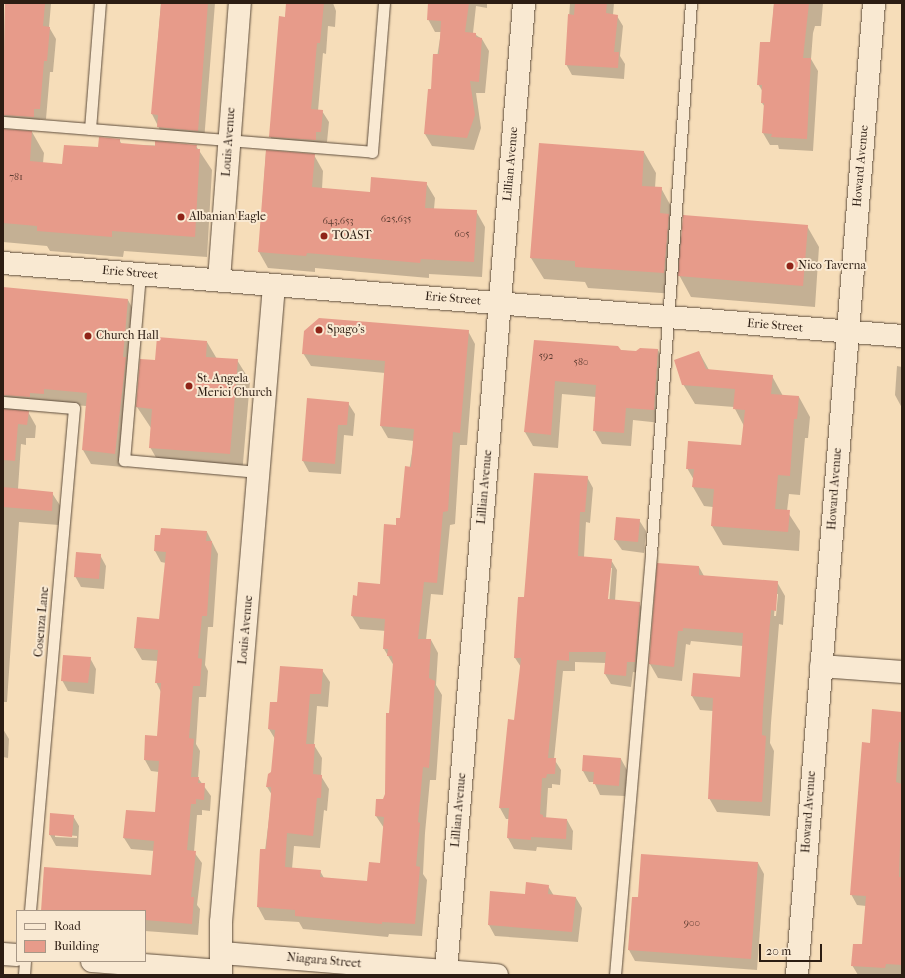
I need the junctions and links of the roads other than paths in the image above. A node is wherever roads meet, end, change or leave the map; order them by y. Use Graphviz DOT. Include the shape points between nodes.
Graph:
graph roads {
  1 [pos="100,3"];
  2 [pos="240,3"];
  3 [pos="384,3"];
  4 [pos="524,3"];
  5 [pos="691,3"];
  6 [pos="874,3"];
  7 [pos="3,122"];
  8 [pos="90,129"];
  9 [pos="229,140"];
  10 [pos="3,263"];
  11 [pos="140,274"];
  12 [pos="219,280"];
  13 [pos="274,285"];
  14 [pos="500,303"];
  15 [pos="667,317"];
  16 [pos="847,332"];
  17 [pos="902,336"];
  18 [pos="3,402"];
  19 [pos="258,472"];
  20 [pos="821,666"];
  21 [pos="902,672"];
  22 [pos="30,910"];
  23 [pos="3,954"];
  24 [pos="16,955"];
  25 [pos="25,962"];
  26 [pos="118,962"];
  27 [pos="221,966"];
  28 [pos="446,971"];
  29 [pos="422,972"];
  30 [pos="24,975"];
  31 [pos="497,975"];
  32 [pos="615,975"];
  33 [pos="797,975"];
  1 -- 8 [label="lane"];
  2 -- 9 [label="street, Louis Avenue"];
  3 -- 9 [label="lane" via="372,152"];
  4 -- 14 [label="street, Lillian Avenue"];
  5 -- 15 [label="lane"];
  6 -- 16 [label="street, Howard Avenue"];
  7 -- 8 [label="lane"];
  8 -- 9 [label="lane"];
  9 -- 12 [label="street, Louis Avenue"];
  10 -- 11 [label="street, Erie Street"];
  11 -- 12 [label="street, Erie Street"];
  11 -- 19 [label="lane" via="124,460"];
  12 -- 13 [label="street, Erie Street"];
  13 -- 14 [label="street, Erie Street"];
  13 -- 19 [label="street, Louis Avenue"];
  14 -- 15 [label="street, Erie Street"];
  14 -- 28 [label="street, Lillian Avenue"];
  15 -- 16 [label="street, Erie Street"];
  15 -- 32 [label="lane" via="651,553"];
  16 -- 17 [label="street, Erie Street"];
  16 -- 20 [label="street, Howard Avenue"];
  18 -- 22 [label="lane, Cosenza Lane" via="74,408"];
  19 -- 27 [label="street, Louis Avenue" via="221,922"];
  20 -- 21 [label="street"];
  20 -- 33 [label="street, Howard Avenue"];
  23 -- 24 [label="street"];
  25 -- 30 [label="lane"];
  26 -- 27 [label="street, Niagara Street"];
  27 -- 29 [label="street, Niagara Street"];
  28 -- 29 [label="street, Niagara Street"];
  28 -- 31 [label="street, Niagara Street"];
}
